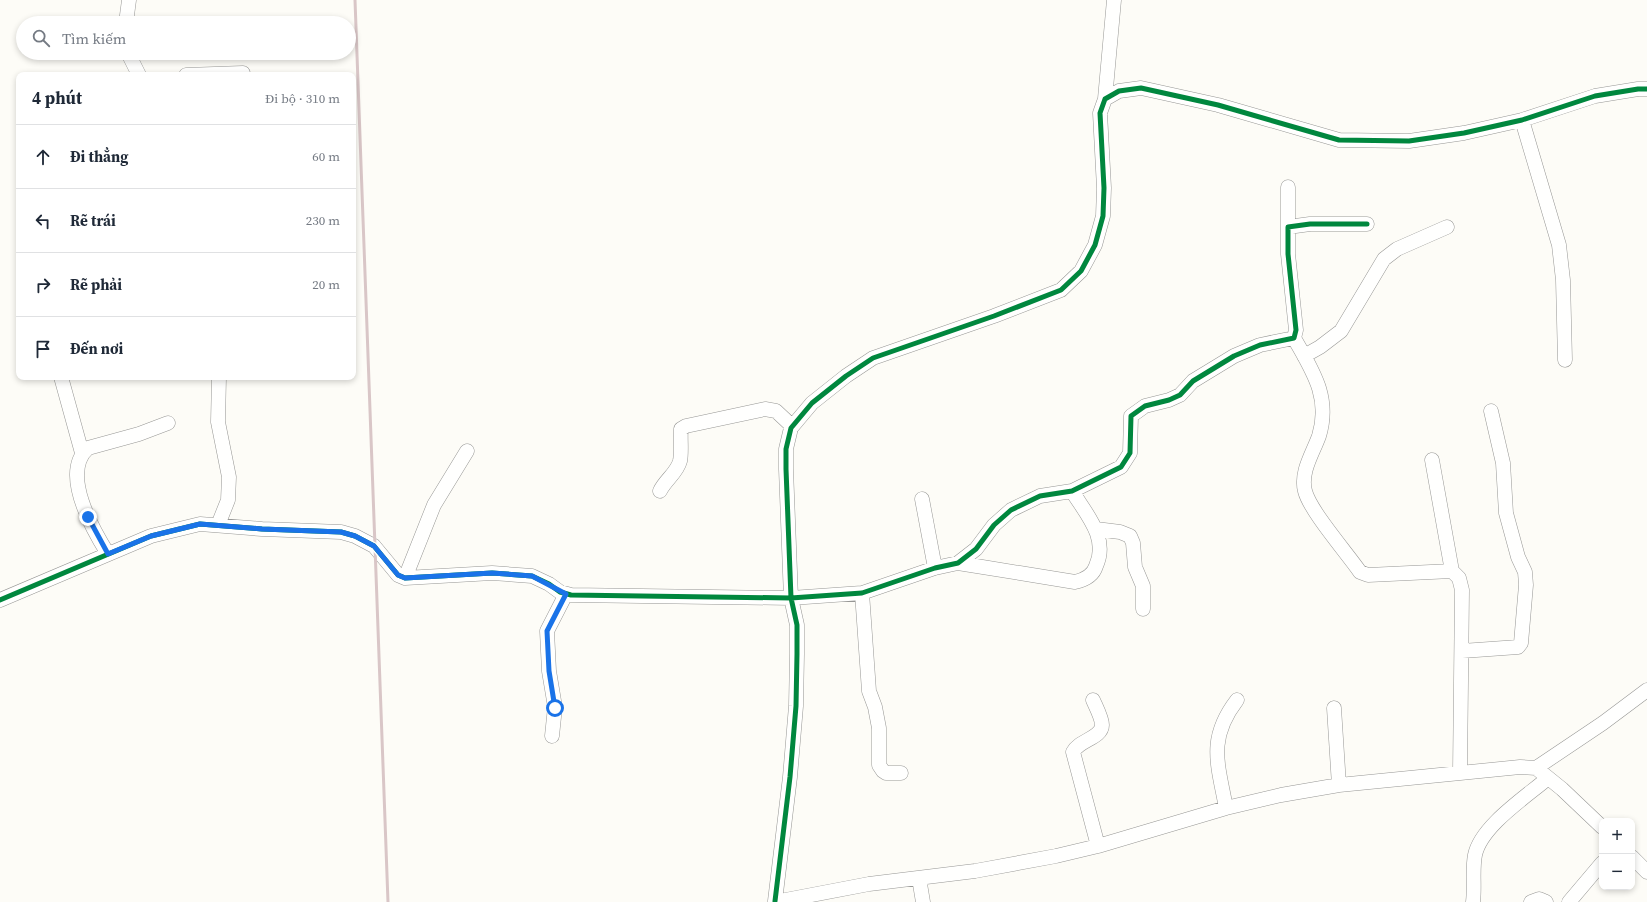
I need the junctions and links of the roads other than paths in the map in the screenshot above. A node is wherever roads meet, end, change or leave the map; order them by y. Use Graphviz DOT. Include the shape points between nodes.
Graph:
graph roads {
  1 [pos="129,0"];
  2 [pos="1114,0"];
  3 [pos="127,16"];
  4 [pos="132,60"];
  5 [pos="138,72"];
  6 [pos="1647,89"];
  7 [pos="1105,99"];
  8 [pos="1522,120"];
  9 [pos="1288,186"];
  10 [pos="1366,224"];
  11 [pos="1288,227"];
  12 [pos="1447,227"];
  13 [pos="1294,338"];
  14 [pos="1304,356"];
  15 [pos="1565,360"];
  16 [pos="62,380"];
  17 [pos="218,380"];
  18 [pos="1491,411"];
  19 [pos="168,423"];
  20 [pos="792,426"];
  21 [pos="468,451"];
  22 [pos="82,453"];
  23 [pos="1432,460"];
  24 [pos="660,491"];
  25 [pos="1072,491"];
  26 [pos="922,499"];
  27 [pos="218,525"];
  28 [pos="1096,529"];
  29 [pos="108,554"];
  30 [pos="958,563"];
  31 [pos="935,568"];
  32 [pos="1452,572"];
  33 [pos="405,578"];
  34 [pos="862,593"];
  35 [pos="566,594"];
  36 [pos="791,598"];
  37 [pos="0,600"];
  38 [pos="1143,609"];
  39 [pos="1462,651"];
  40 [pos="1647,690"];
  41 [pos="1093,700"];
  42 [pos="1237,700"];
  43 [pos="1334,708"];
  44 [pos="552,736"];
  45 [pos="1536,768"];
  46 [pos="901,773"];
  47 [pos="1460,773"];
  48 [pos="1548,778"];
  49 [pos="1339,785"];
  50 [pos="1226,808"];
  51 [pos="1599,824"];
  52 [pos="1098,846"];
  53 [pos="1635,860"];
  54 [pos="1599,867"];
  55 [pos="1647,872"];
  56 [pos="919,878"];
  57 [pos="775,901"];
  58 [pos="923,902"];
  59 [pos="1474,902"];
  60 [pos="1531,902"];
  61 [pos="1546,902"];
  62 [pos="1569,902"];
  1 -- 3 [label="street"];
  2 -- 7 [label="street"];
  4 -- 5 [label="street"];
  6 -- 8 [label="street" via="1595,96"];
  7 -- 8 [label="street" via="1119,91 1140,88 1218,105 1339,140 1409,141 1464,133"];
  7 -- 20 [label="street" via="1100,114 1103,216 1095,245 1081,271 1061,290 873,358 812,403"];
  8 -- 15 [label="street" via="1559,246 1563,280"];
  9 -- 11 [label="street"];
  10 -- 11 [label="street" via="1310,224"];
  11 -- 13 [label="street" via="1288,254 1296,330"];
  12 -- 14 [label="street" via="1397,249 1384,259 1340,331"];
  13 -- 14 [label="street"];
  13 -- 25 [label="street" via="1260,346 1234,356 1193,381 1180,395 1145,406 1131,416 1130,453 1121,467"];
  14 -- 32 [label="street" via="1319,384 1322,408 1319,434 1304,477 1305,491 1312,507 1360,572 1368,575"];
  16 -- 22 [label="street"];
  17 -- 27 [label="street" via="218,422 229,477 228,500"];
  18 -- 39 [label="street" via="1503,463 1506,513 1518,557 1525,572 1521,642 1518,647"];
  19 -- 22 [label="street" via="139,434 96,445"];
  20 -- 24 [label="street" via="776,411 765,409 686,426 681,429 680,461 664,481"];
  20 -- 36 [label="street" via="786,449"];
  21 -- 33 [label="street" via="434,505"];
  22 -- 29 [label="street" via="76,467 80,493 88,517"];
  23 -- 32 [label="street"];
  25 -- 28 [label="street"];
  25 -- 30 [label="street" via="1040,496 1011,510 994,525 976,549"];
  26 -- 31 [label="street"];
  27 -- 29 [label="street" via="200,524 179,528 151,536"];
  27 -- 33 [label="street" via="341,532 374,546 398,575"];
  28 -- 30 [label="street" via="1101,549 1099,560 1095,570 1082,581"];
  28 -- 38 [label="street" via="1130,536 1135,567 1143,586"];
  29 -- 37 [label="street"];
  30 -- 31 [label="street"];
  31 -- 34 [label="street"];
  32 -- 39 [label="street" via="1459,578 1462,590"];
  33 -- 35 [label="street" via="492,573 532,576"];
  34 -- 36 [label="street"];
  34 -- 46 [label="street" via="869,691 879,728 879,765 886,773"];
  35 -- 36 [label="street"];
  35 -- 44 [label="street" via="547,631 549,671 555,708"];
  36 -- 57 [label="street" via="797,625 796,706"];
  39 -- 47 [label="street"];
  40 -- 45 [label="street"];
  41 -- 52 [label="street" via="1102,724 1101,730 1076,746 1073,752"];
  42 -- 50 [label="street" via="1226,715 1218,734 1216,754"];
  43 -- 49 [label="street"];
  45 -- 47 [label="street" via="1520,767"];
  45 -- 48 [label="street"];
  47 -- 49 [label="street"];
  48 -- 51 [label="street"];
  48 -- 59 [label="street" via="1491,827 1480,841 1475,856"];
  49 -- 50 [label="street"];
  50 -- 52 [label="street"];
  52 -- 56 [label="street" via="975,871"];
  53 -- 55 [label="street"];
  54 -- 62 [label="street"];
  56 -- 57 [label="street"];
  56 -- 58 [label="street"];
  60 -- 61 [label="street" via="1539,899"];
}
